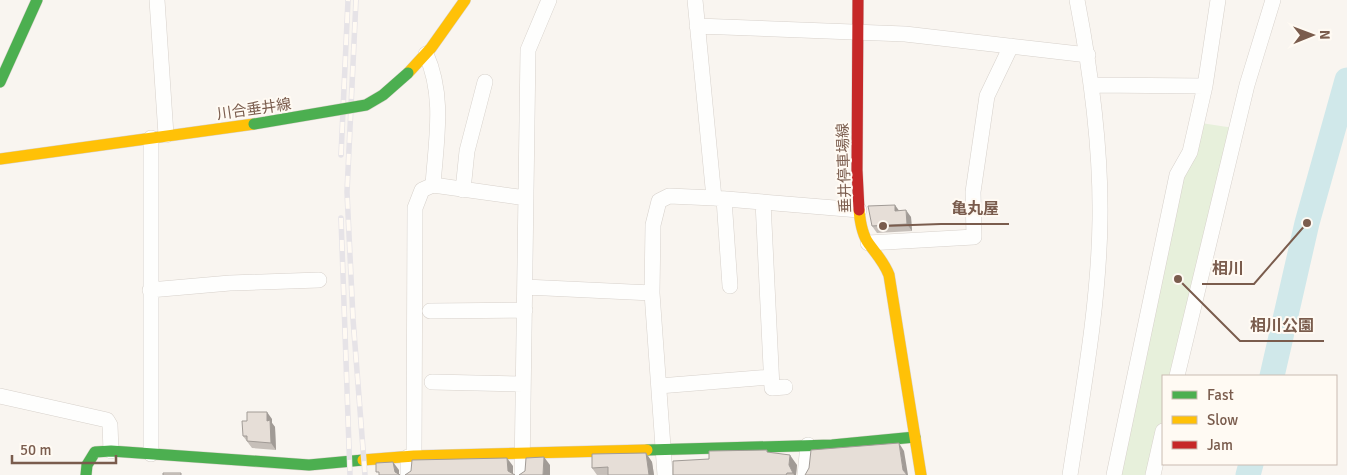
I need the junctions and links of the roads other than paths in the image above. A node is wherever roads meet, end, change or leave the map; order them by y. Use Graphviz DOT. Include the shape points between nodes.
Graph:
graph roads {
  1 [pos="37,0"];
  2 [pos="158,0"];
  3 [pos="466,0"];
  4 [pos="549,0"];
  5 [pos="695,0"];
  6 [pos="858,0"];
  7 [pos="1077,0"];
  8 [pos="1218,0"];
  9 [pos="1273,0"];
  10 [pos="697,26"];
  11 [pos="857,30"];
  12 [pos="1010,46"];
  13 [pos="426,54"];
  14 [pos="1088,56"];
  15 [pos="0,82"];
  16 [pos="485,82"];
  17 [pos="1092,86"];
  18 [pos="1204,86"];
  19 [pos="158,137"];
  20 [pos="0,159"];
  21 [pos="432,186"];
  22 [pos="463,190"];
  23 [pos="526,198"];
  24 [pos="719,198"];
  25 [pos="763,202"];
  26 [pos="859,210"];
  27 [pos="868,243"];
  28 [pos="319,280"];
  29 [pos="730,286"];
  30 [pos="525,287"];
  31 [pos="150,290"];
  32 [pos="652,294"];
  33 [pos="524,310"];
  34 [pos="430,311"];
  35 [pos="1176,375"];
  36 [pos="771,377"];
  37 [pos="432,382"];
  38 [pos="523,384"];
  39 [pos="659,386"];
  40 [pos="785,388"];
  41 [pos="0,396"];
  42 [pos="1162,435"];
  43 [pos="915,437"];
  44 [pos="808,445"];
  45 [pos="663,448"];
  46 [pos="110,451"];
  47 [pos="522,453"];
  48 [pos="151,454"];
  49 [pos="411,457"];
  50 [pos="276,469"];
  51 [pos="86,475"];
  52 [pos="408,475"];
  53 [pos="522,475"];
  54 [pos="665,475"];
  55 [pos="805,475"];
  56 [pos="921,475"];
  57 [pos="1070,475"];
  58 [pos="1114,475"];
  59 [pos="1152,475"];
  1 -- 15 [label="main road"];
  2 -- 19 [label="street"];
  3 -- 13 [label="main road, 川合垂井線"];
  4 -- 23 [label="street" via="528,50"];
  5 -- 10 [label="street"];
  6 -- 11 [label="main road, 垂井停車場線"];
  7 -- 14 [label="street"];
  8 -- 18 [label="street"];
  9 -- 35 [label="street" via="1248,85"];
  10 -- 11 [label="street"];
  10 -- 24 [label="street"];
  11 -- 12 [label="street"];
  11 -- 26 [label="main road, 垂井停車場線" via="856,170"];
  12 -- 14 [label="street"];
  12 -- 27 [label="street" via="987,96 973,192 974,237"];
  13 -- 19 [label="main road, 川合垂井線, bridge" via="383,95 366,105 333,113"];
  13 -- 21 [label="street" via="434,72 439,109"];
  14 -- 17 [label="street"];
  16 -- 22 [label="street" via="467,151"];
  17 -- 18 [label="street"];
  17 -- 57 [label="street" via="1100,220 1090,343"];
  18 -- 58 [label="street" via="1190,152 1177,175"];
  19 -- 20 [label="main road, 川合垂井線"];
  19 -- 31 [label="street"];
  21 -- 22 [label="street"];
  21 -- 49 [label="street" via="422,190 415,208"];
  22 -- 23 [label="street"];
  23 -- 30 [label="street"];
  24 -- 25 [label="street"];
  24 -- 29 [label="street"];
  24 -- 32 [label="street" via="670,196 659,201 653,225"];
  25 -- 26 [label="street"];
  25 -- 36 [label="street"];
  26 -- 27 [label="main road, 垂井停車場線"];
  27 -- 43 [label="main road, 垂井停車場線" via="884,261 889,275"];
  28 -- 31 [label="street"];
  30 -- 32 [label="street"];
  30 -- 33 [label="street"];
  31 -- 48 [label="street"];
  32 -- 39 [label="street"];
  33 -- 34 [label="street"];
  33 -- 38 [label="street"];
  36 -- 39 [label="street"];
  36 -- 40 [label="street" via="772,388"];
  37 -- 38 [label="street"];
  38 -- 47 [label="street"];
  39 -- 45 [label="street"];
  41 -- 46 [label="street" via="107,420 110,425"];
  42 -- 59 [label="street"];
  43 -- 44 [label="main road"];
  43 -- 56 [label="main road, 垂井停車場線"];
  44 -- 45 [label="main road"];
  44 -- 55 [label="street"];
  45 -- 47 [label="main road"];
  45 -- 54 [label="street"];
  46 -- 48 [label="main road"];
  46 -- 51 [label="main road" via="95,452"];
  47 -- 49 [label="main road"];
  47 -- 53 [label="street"];
  48 -- 50 [label="main road"];
  49 -- 50 [label="main road"];
  49 -- 52 [label="street"];
}
